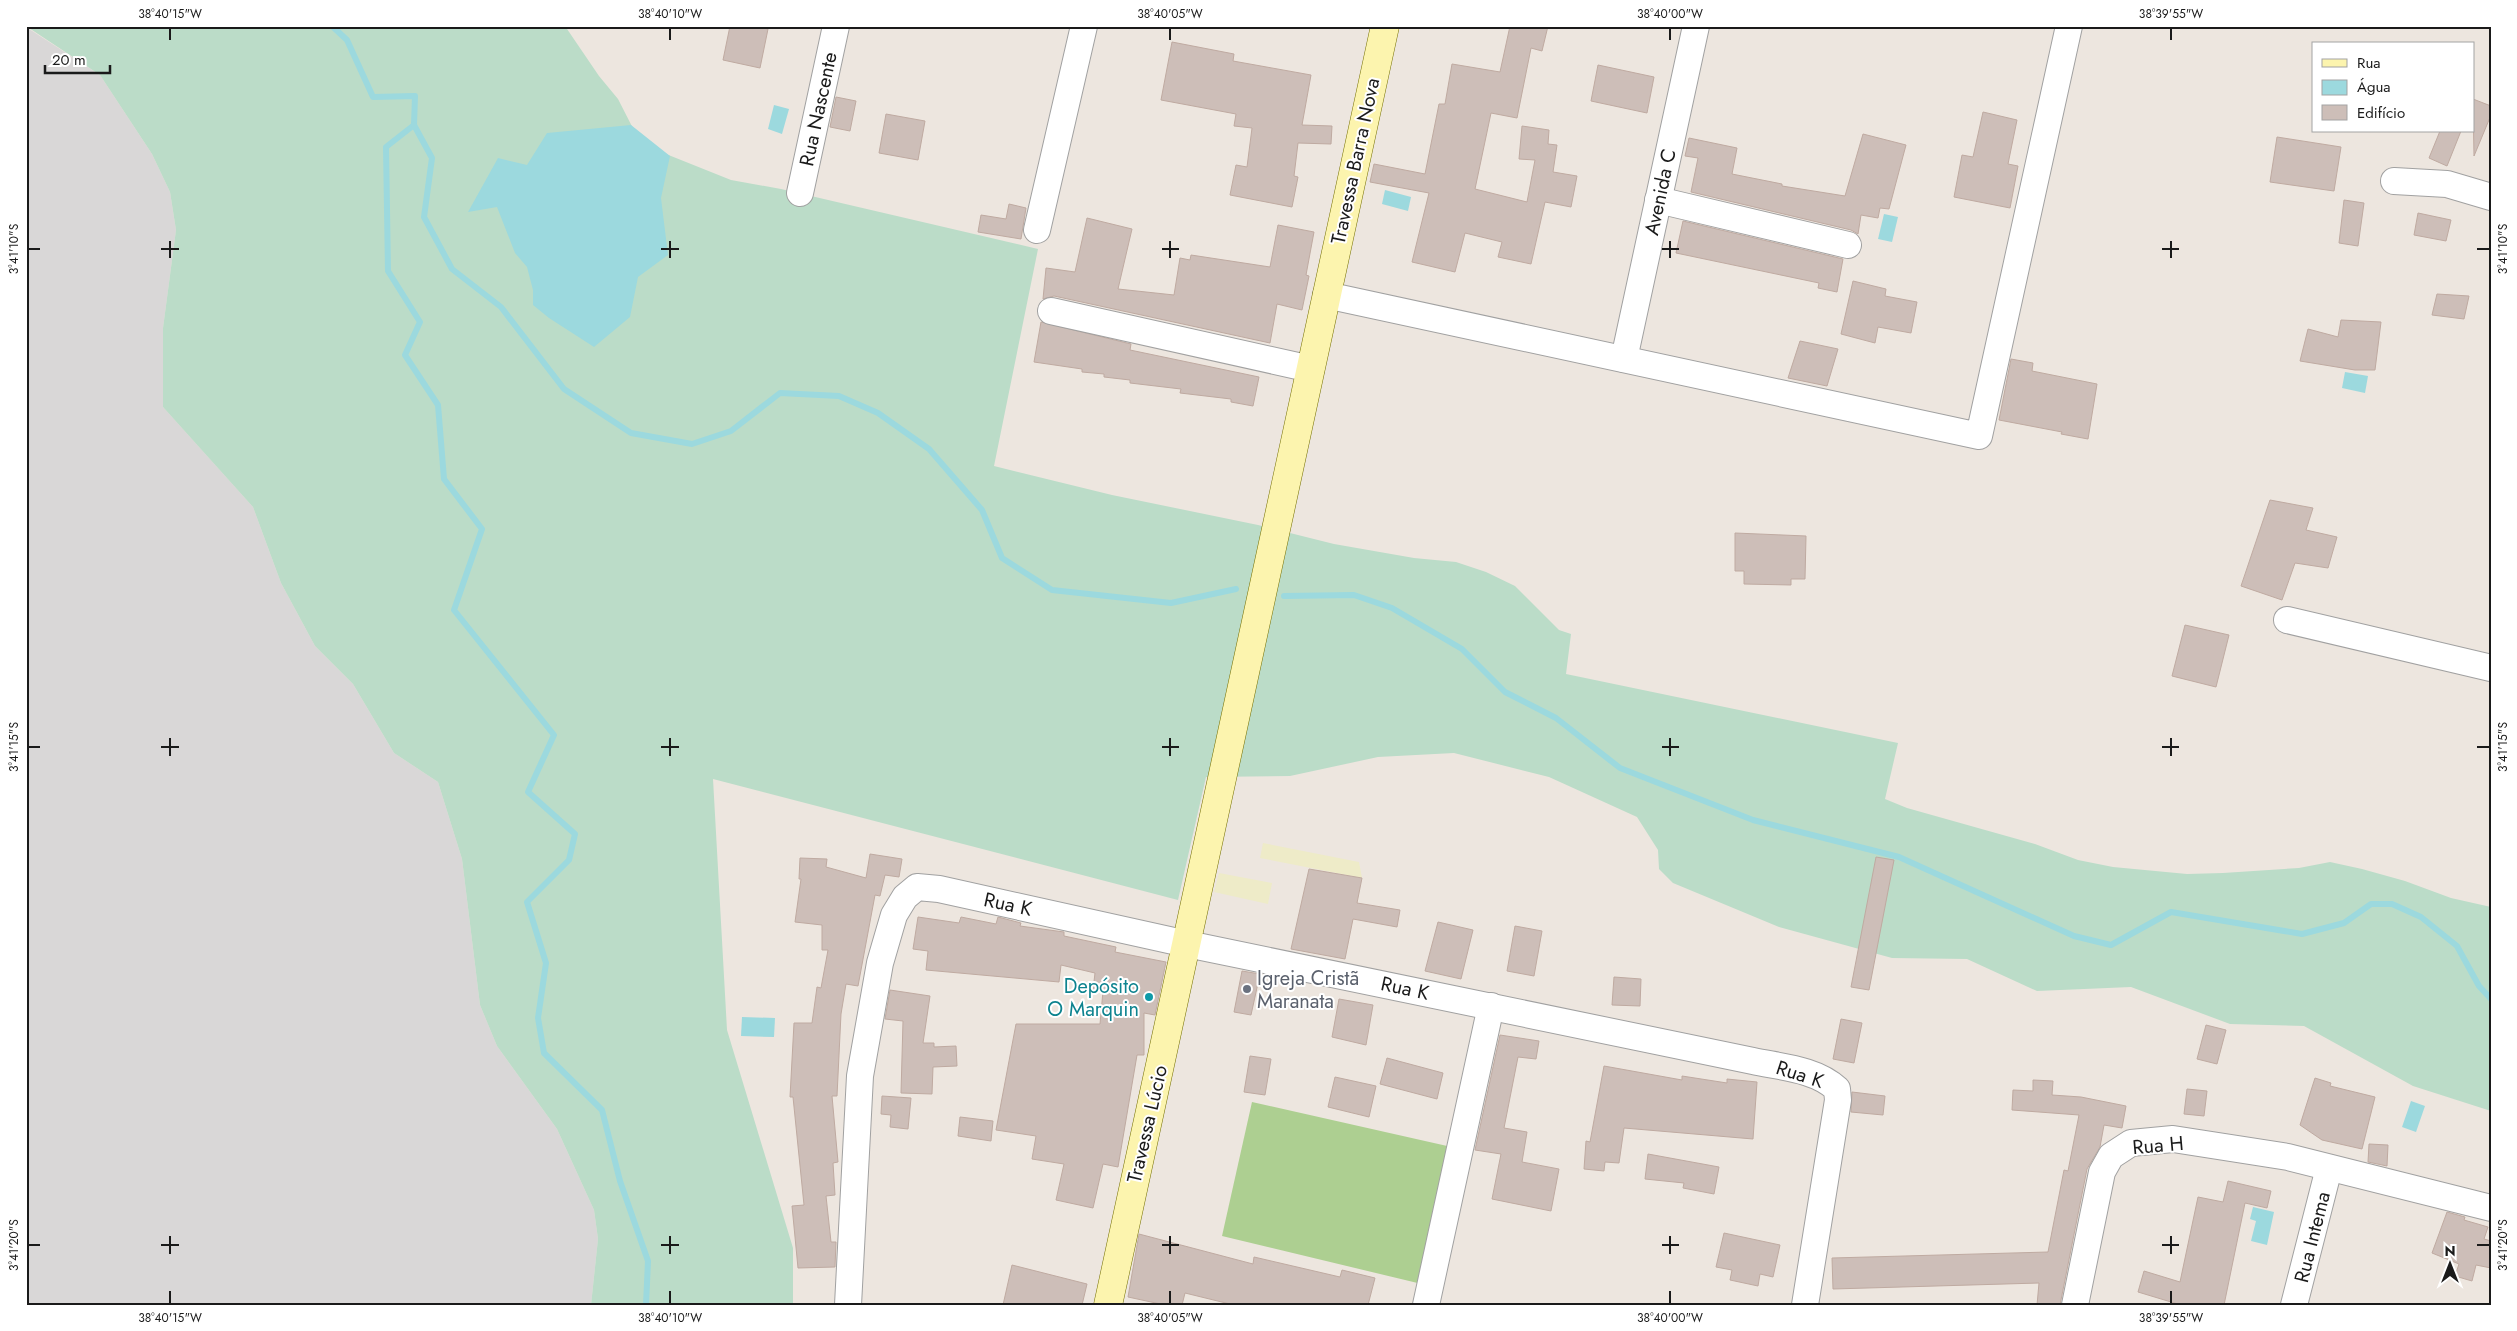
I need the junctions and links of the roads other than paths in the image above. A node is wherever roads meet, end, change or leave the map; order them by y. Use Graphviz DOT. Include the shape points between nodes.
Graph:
graph roads {
  1 [pos="836,26"];
  2 [pos="1084,26"];
  3 [pos="1385,26"];
  4 [pos="1696,26"];
  5 [pos="2068,26"];
  6 [pos="2394,181"];
  7 [pos="800,193"];
  8 [pos="2491,197"];
  9 [pos="1658,200"];
  10 [pos="1037,230"];
  11 [pos="1848,245"];
  12 [pos="1326,295"];
  13 [pos="1051,311"];
  14 [pos="1624,359"];
  15 [pos="1310,369"];
  16 [pos="2287,620"];
  17 [pos="2491,668"];
  18 [pos="1187,944"];
  19 [pos="1491,1006"];
  20 [pos="2329,1168"];
  21 [pos="2491,1208"];
  22 [pos="848,1305"];
  23 [pos="1108,1305"];
  24 [pos="1426,1305"];
  25 [pos="1805,1305"];
  26 [pos="2075,1305"];
  27 [pos="2294,1305"];
  1 -- 7 [label="street, Rua Nascente"];
  2 -- 10 [label="street"];
  3 -- 12 [label="street, Travessa Barra Nova"];
  4 -- 9 [label="street, Avenida C"];
  5 -- 14 [label="street" via="1979,436"];
  6 -- 8 [label="street" via="2447,184"];
  9 -- 11 [label="street"];
  9 -- 14 [label="street, Avenida C"];
  12 -- 14 [label="street"];
  12 -- 15 [label="street, Travessa Barra Nova"];
  13 -- 15 [label="street"];
  15 -- 18 [label="street, Travessa Lúcio"];
  16 -- 17 [label="street"];
  18 -- 19 [label="street, Rua K"];
  18 -- 22 [label="street, Rua K" via="939,889 917,887 905,897 894,915 880,963 860,1076"];
  18 -- 23 [label="street, Travessa Lúcio"];
  19 -- 24 [label="street"];
  19 -- 25 [label="street, Rua K" via="1805,1072 1827,1080 1837,1090 1838,1100"];
  20 -- 21 [label="street, Rua H"];
  20 -- 26 [label="street, Rua H" via="2288,1156 2216,1144 2173,1139 2131,1143 2111,1156 2102,1172"];
  20 -- 27 [label="street, Rua Intema"];
}
